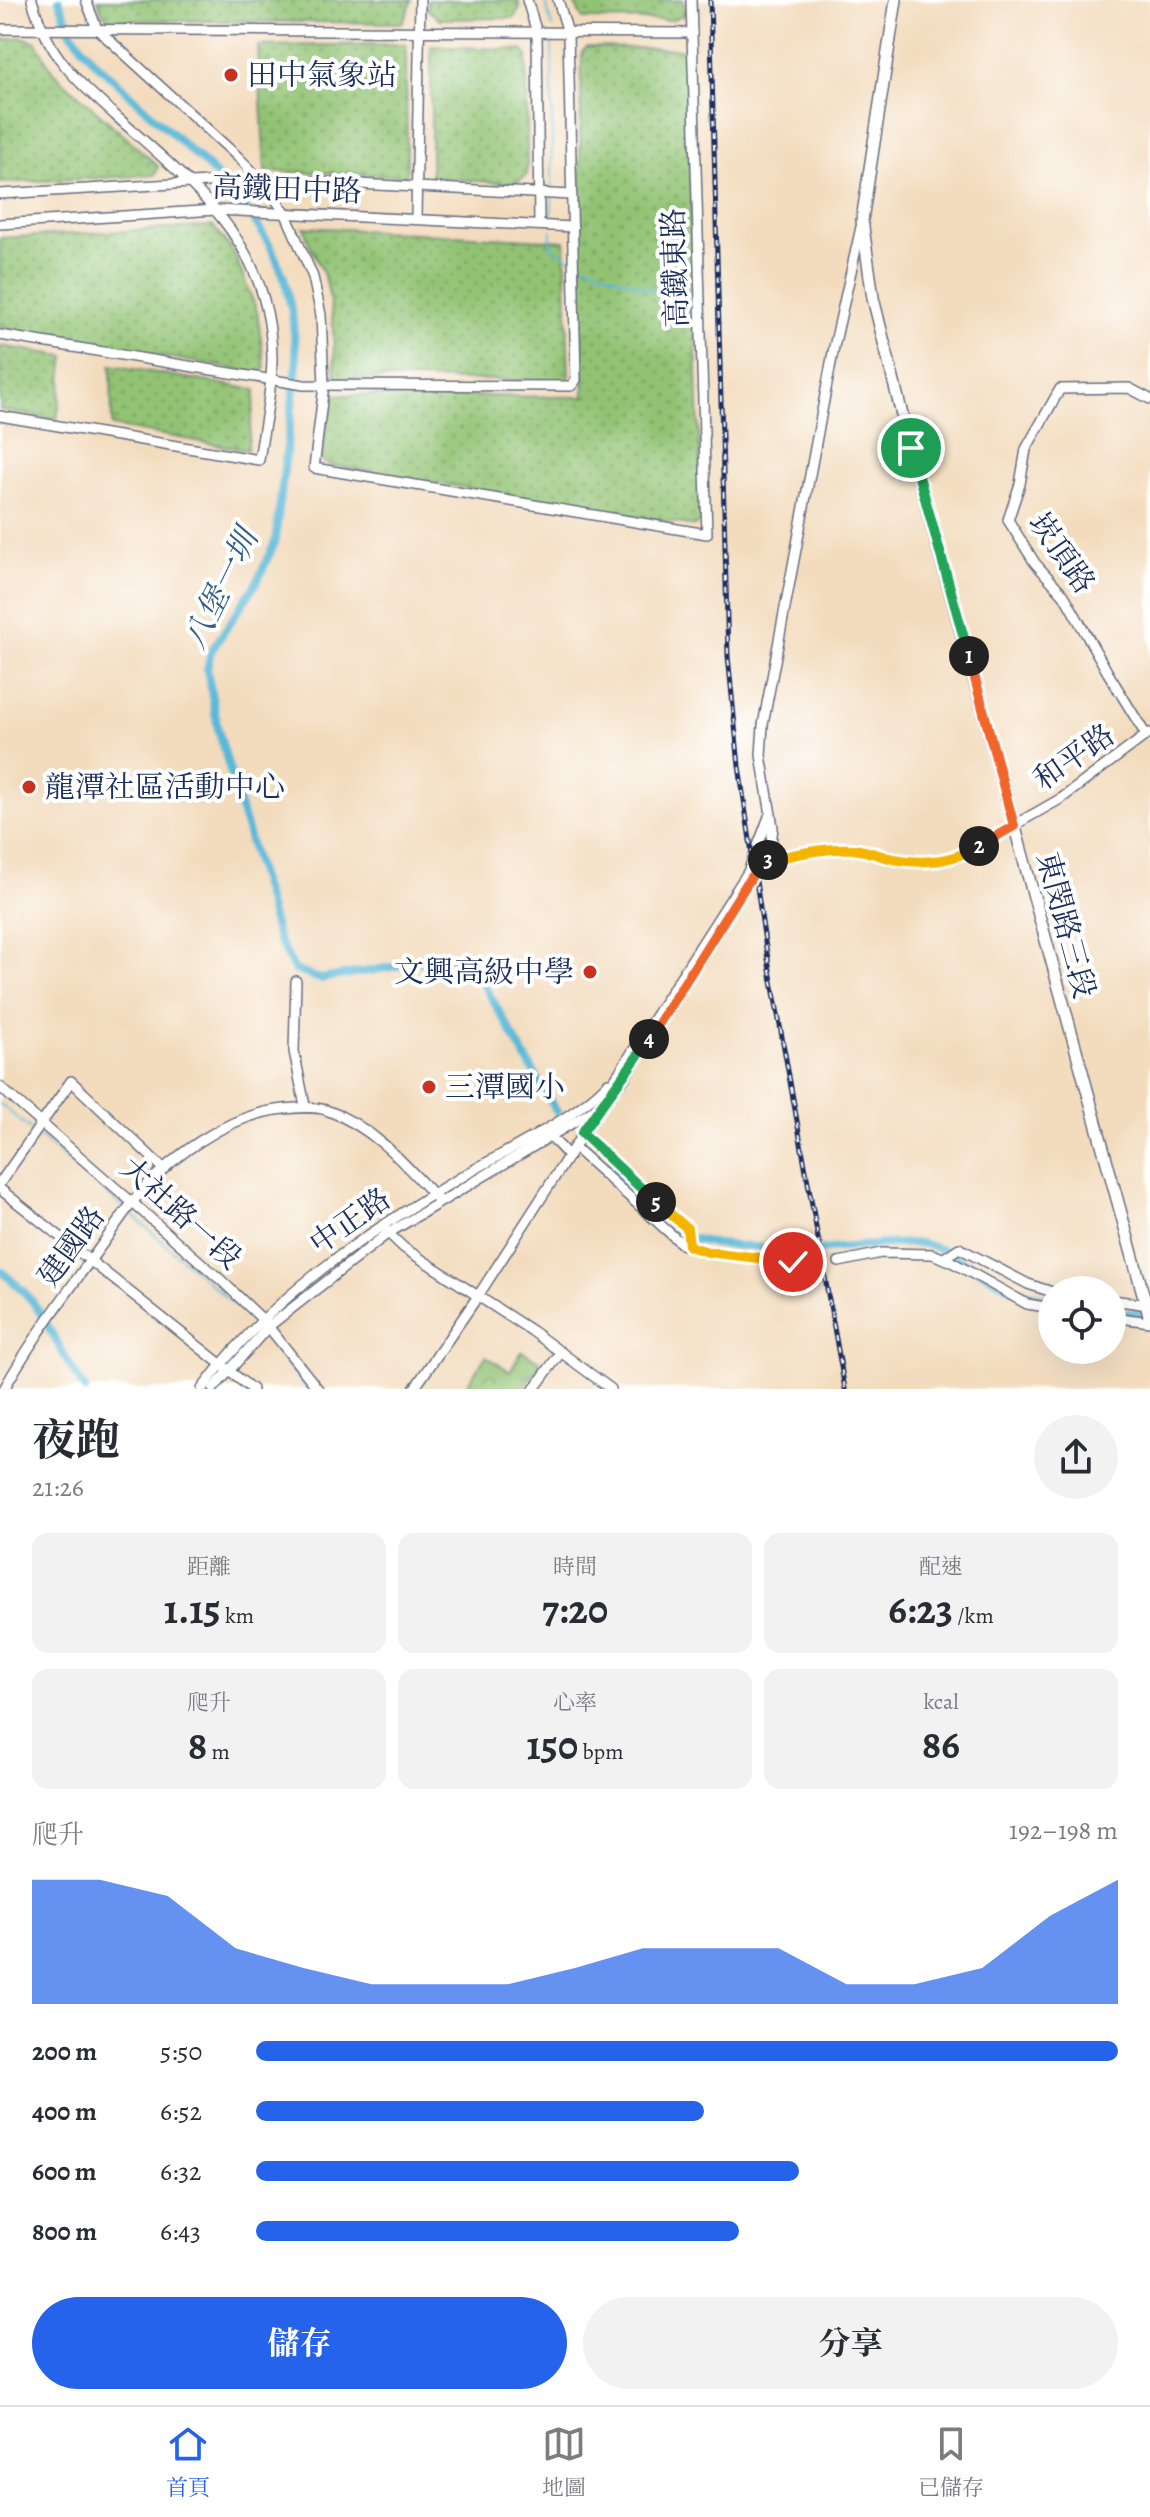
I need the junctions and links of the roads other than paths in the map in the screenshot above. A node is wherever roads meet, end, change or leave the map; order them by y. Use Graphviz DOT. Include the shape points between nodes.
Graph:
graph roads {
  1 [pos="32,0"];
  2 [pos="86,0"];
  3 [pos="420,0"];
  4 [pos="527,0"];
  5 [pos="558,0"];
  6 [pos="691,0"];
  7 [pos="896,0"];
  8 [pos="0,29"];
  9 [pos="41,29"];
  10 [pos="97,29"];
  11 [pos="419,32"];
  12 [pos="537,33"];
  13 [pos="568,33"];
  14 [pos="692,33"];
  15 [pos="260,179"];
  16 [pos="189,181"];
  17 [pos="417,187"];
  18 [pos="538,193"];
  19 [pos="0,194"];
  20 [pos="571,195"];
  21 [pos="216,210"];
  22 [pos="285,212"];
  23 [pos="416,218"];
  24 [pos="862,220"];
  25 [pos="539,223"];
  26 [pos="0,224"];
  27 [pos="573,227"];
  28 [pos="0,335"];
  29 [pos="270,380"];
  30 [pos="324,385"];
  31 [pos="1150,399"];
  32 [pos="0,416"];
  33 [pos="1148,733"];
  34 [pos="770,814"];
  35 [pos="1014,826"];
  36 [pos="764,861"];
  37 [pos="749,869"];
  38 [pos="296,981"];
  39 [pos="616,1074"];
  40 [pos="0,1087"];
  41 [pos="305,1106"];
  42 [pos="599,1107"];
  43 [pos="571,1117"];
  44 [pos="41,1123"];
  45 [pos="582,1133"];
  46 [pos="549,1135"];
  47 [pos="572,1152"];
  48 [pos="164,1169"];
  49 [pos="0,1183"];
  50 [pos="0,1189"];
  51 [pos="435,1197"];
  52 [pos="133,1201"];
  53 [pos="384,1230"];
  54 [pos="689,1246"];
  55 [pos="944,1258"];
  56 [pos="90,1261"];
  57 [pos="793,1262"];
  58 [pos="839,1262"];
  59 [pos="1038,1287"];
  60 [pos="478,1296"];
  61 [pos="1038,1306"];
  62 [pos="1126,1306"];
  63 [pos="1149,1316"];
  64 [pos="1126,1317"];
  65 [pos="266,1324"];
  66 [pos="561,1352"];
  67 [pos="225,1366"];
  68 [pos="4,1389"];
  69 [pos="202,1389"];
  70 [pos="213,1389"];
  71 [pos="252,1389"];
  72 [pos="318,1389"];
  73 [pos="414,1389"];
  74 [pos="534,1389"];
  75 [pos="611,1389"];
  1 -- 9 [label="street"];
  2 -- 10 [label="street"];
  3 -- 11 [label="street"];
  4 -- 12 [label="street"];
  5 -- 13 [label="street"];
  6 -- 14 [label="street, 高鐵東路"];
  7 -- 24 [label="main road, 東閔路三段"];
  8 -- 9 [label="street"];
  9 -- 10 [label="street"];
  9 -- 16 [label="street" via="75,78"];
  10 -- 11 [label="street"];
  10 -- 15 [label="street"];
  11 -- 12 [label="street"];
  11 -- 17 [label="street"];
  12 -- 13 [label="street"];
  12 -- 18 [label="street"];
  13 -- 14 [label="street"];
  13 -- 20 [label="street"];
  14 -- 30 [label="street, 高鐵東路" via="707,534 314,468"];
  15 -- 16 [label="street, 高鐵田中路"];
  15 -- 17 [label="street, 高鐵田中路"];
  15 -- 22 [label="street"];
  16 -- 19 [label="street, 高鐵田中路"];
  16 -- 21 [label="street"];
  17 -- 18 [label="street, 高鐵田中路"];
  17 -- 23 [label="street"];
  18 -- 20 [label="street, 高鐵田中路"];
  18 -- 25 [label="street"];
  20 -- 27 [label="street"];
  21 -- 22 [label="street, 高鐵田中路"];
  21 -- 26 [label="street, 高鐵田中路"];
  21 -- 29 [label="street" via="242,244 264,295"];
  22 -- 23 [label="street, 高鐵田中路"];
  22 -- 30 [label="street" via="313,277 321,315"];
  23 -- 25 [label="street, 高鐵田中路"];
  24 -- 34 [label="street" via="763,725 761,755"];
  24 -- 35 [label="main road, 東閔路三段" via="883,345"];
  25 -- 27 [label="street, 高鐵田中路"];
  27 -- 30 [label="street" via="576,380 571,386"];
  28 -- 29 [label="street"];
  29 -- 30 [label="street"];
  29 -- 32 [label="street" via="259,460"];
  31 -- 33 [label="street, 崁頂路" via="1129,388 1060,389 1026,449 1008,520 1035,563 1064,595"];
  33 -- 35 [label="street, 和平路" via="1062,798"];
  34 -- 36 [label="street" via="770,853"];
  34 -- 37 [label="street"];
  35 -- 36 [label="street, 和平路" via="958,857 932,862 854,849"];
  35 -- 63 [label="main road, 東閔路三段"];
  36 -- 37 [label="street, 和平路"];
  36 -- 42 [label="street" via="624,1079"];
  37 -- 39 [label="street"];
  38 -- 41 [label="street" via="294,1051"];
  39 -- 42 [label="street"];
  39 -- 43 [label="street"];
  40 -- 44 [label="street, 大社路一段"];
  41 -- 48 [label="street, 建國路" via="232,1123"];
  41 -- 51 [label="street, 建國路" via="325,1110 374,1137"];
  42 -- 43 [label="street"];
  42 -- 45 [label="street"];
  43 -- 46 [label="street, 中正路"];
  43 -- 51 [label="street, 中正路" via="551,1124"];
  44 -- 48 [label="street" via="71,1081"];
  44 -- 49 [label="street"];
  44 -- 52 [label="street, 大社路一段"];
  45 -- 47 [label="street"];
  45 -- 54 [label="street" via="687,1228"];
  46 -- 47 [label="street"];
  46 -- 51 [label="street, 中正路"];
  47 -- 54 [label="street"];
  47 -- 60 [label="street"];
  48 -- 52 [label="street, 建國路"];
  50 -- 56 [label="street"];
  51 -- 53 [label="street, 中正路"];
  52 -- 56 [label="street, 建國路"];
  52 -- 65 [label="street, 大社路一段"];
  53 -- 60 [label="street"];
  53 -- 65 [label="street, 中正路"];
  54 -- 57 [label="street"];
  55 -- 58 [label="street" via="881,1253"];
  55 -- 59 [label="street" via="959,1248"];
  55 -- 61 [label="street"];
  56 -- 67 [label="street"];
  56 -- 68 [label="street, 建國路"];
  60 -- 66 [label="street"];
  60 -- 73 [label="street"];
  62 -- 63 [label="street"];
  63 -- 64 [label="street"];
  65 -- 67 [label="street, 中正路"];
  65 -- 72 [label="street, 大社路一段"];
  66 -- 74 [label="street"];
  66 -- 75 [label="street"];
  67 -- 69 [label="street, 中正路"];
  67 -- 70 [label="street, 中正路"];
  67 -- 71 [label="street"];
}
